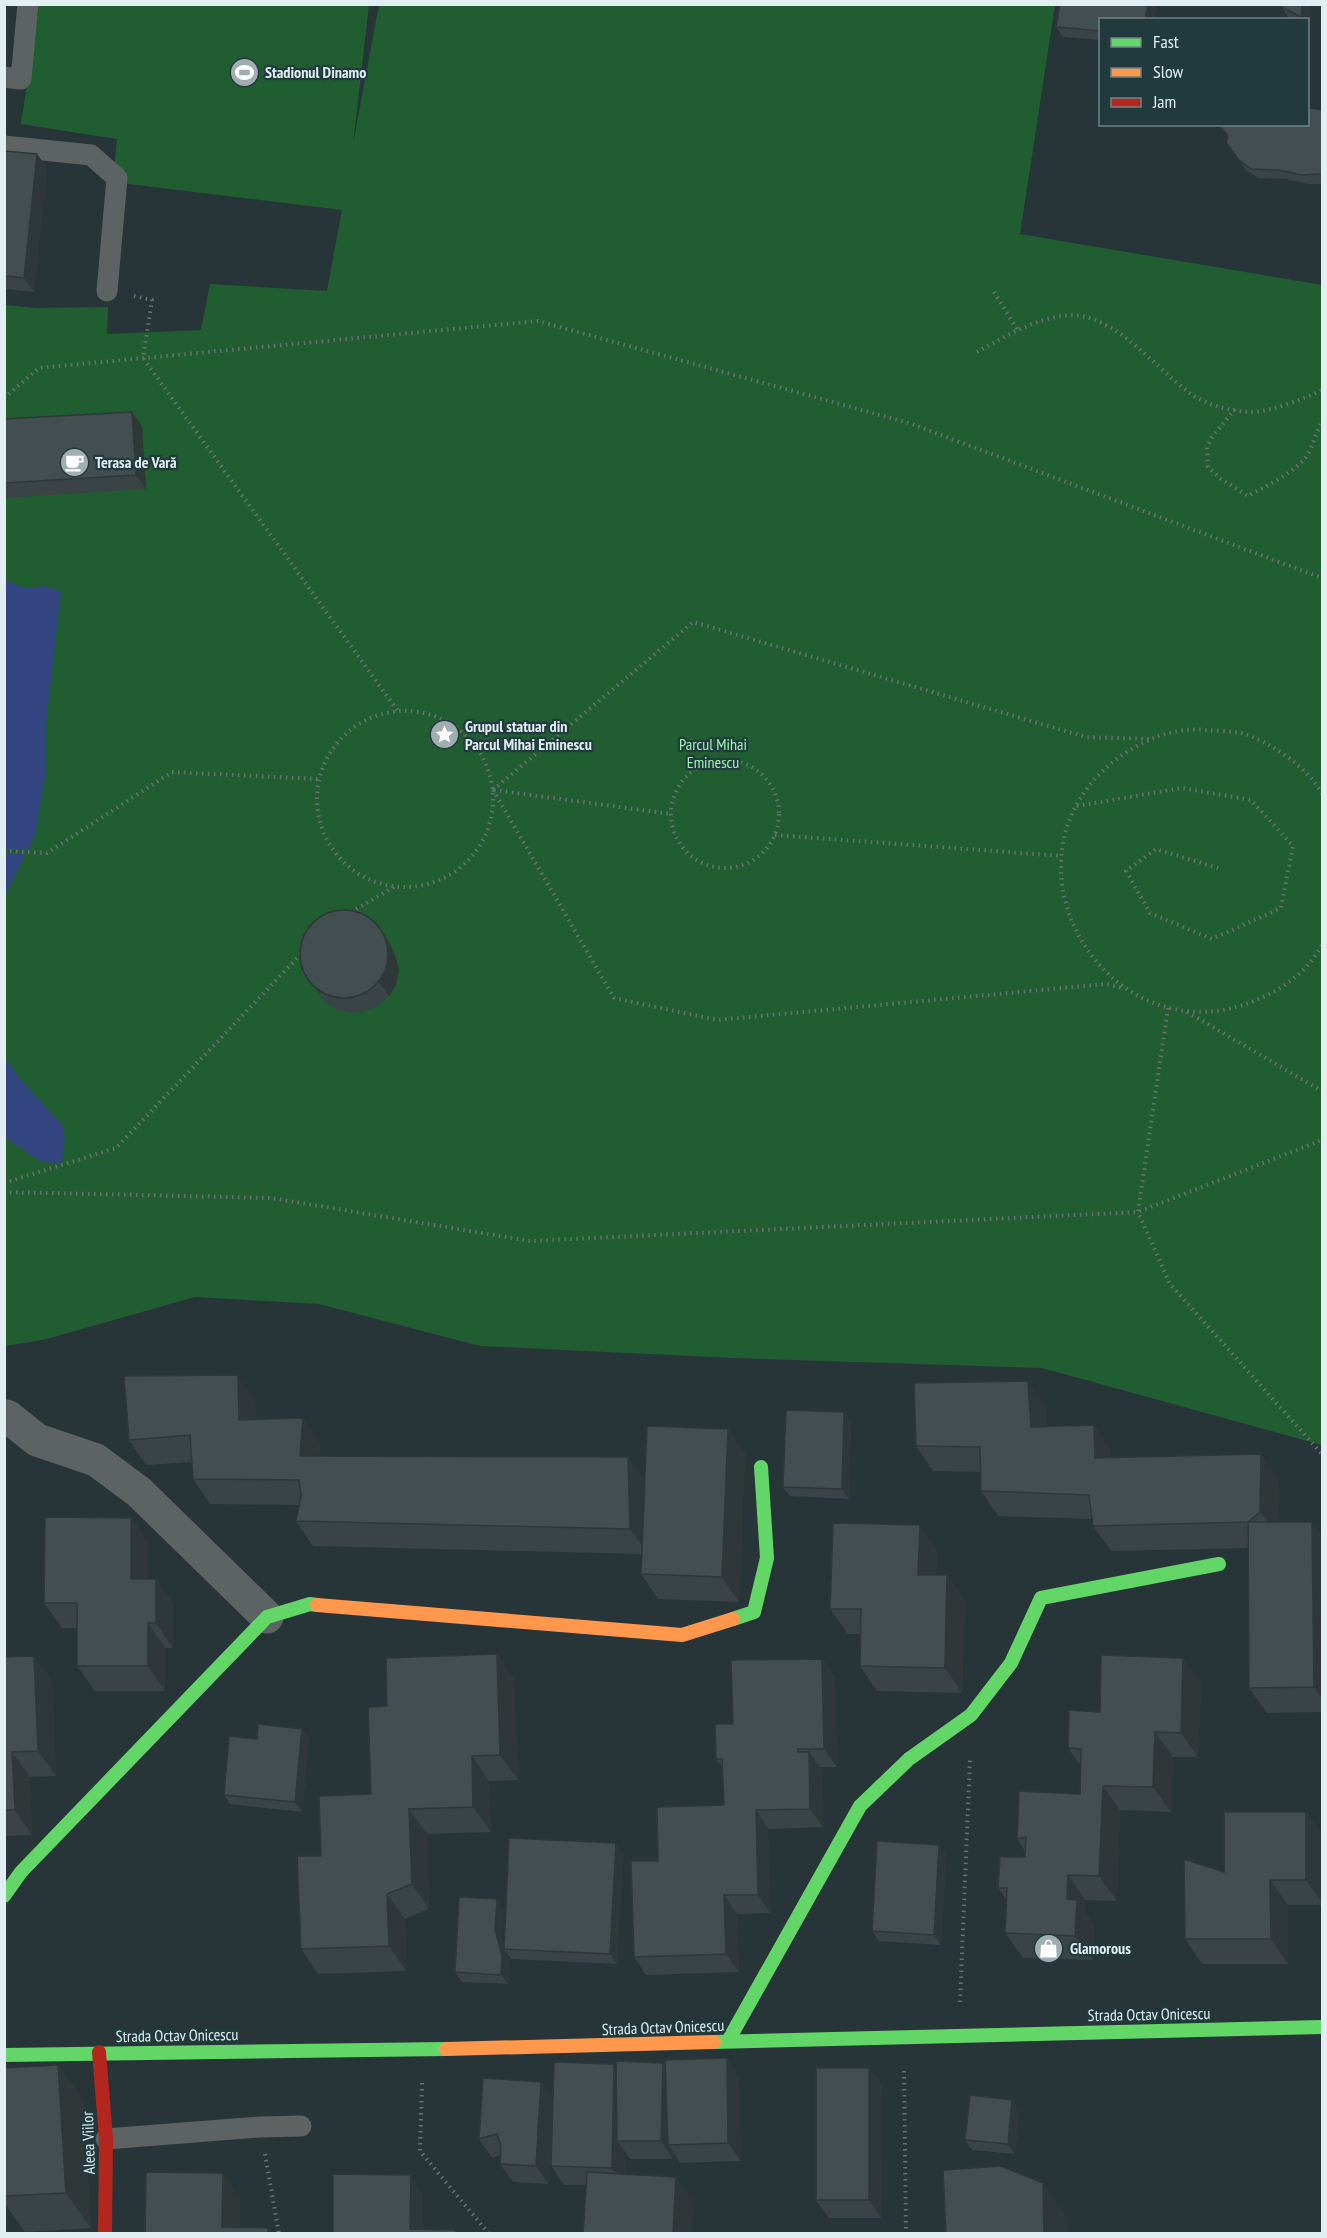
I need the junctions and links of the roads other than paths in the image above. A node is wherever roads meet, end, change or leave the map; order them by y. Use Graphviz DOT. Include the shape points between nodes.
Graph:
graph roads {
  1 [pos="28,4"];
  2 [pos="4,77"];
  3 [pos="4,146"];
  4 [pos="107,291"];
  5 [pos="7,1416"];
  6 [pos="761,1467"];
  7 [pos="1219,1564"];
  8 [pos="267,1617"];
  9 [pos="4,1896"];
  10 [pos="1323,2027"];
  11 [pos="728,2041"];
  12 [pos="99,2052"];
  13 [pos="4,2055"];
  14 [pos="301,2126"];
  15 [pos="106,2139"];
  16 [pos="105,2234"];
  1 -- 2 [label="lane" via="21,79"];
  3 -- 4 [label="lane" via="91,155 117,178"];
  5 -- 8 [label="street" via="37,1440 96,1460 139,1492"];
  6 -- 8 [label="street" via="767,1558 754,1612 682,1635 310,1604"];
  7 -- 11 [label="street" via="1041,1598 1011,1663 971,1715 909,1759 860,1806"];
  8 -- 9 [label="street" via="21,1872"];
  10 -- 11 [label="street, Strada Octav Onicescu"];
  11 -- 12 [label="street, Strada Octav Onicescu" via="424,2050"];
  12 -- 13 [label="street, Strada Octav Onicescu"];
  12 -- 15 [label="street, Aleea Viilor"];
  14 -- 15 [label="lane"];
  15 -- 16 [label="street, Aleea Viilor"];
}
